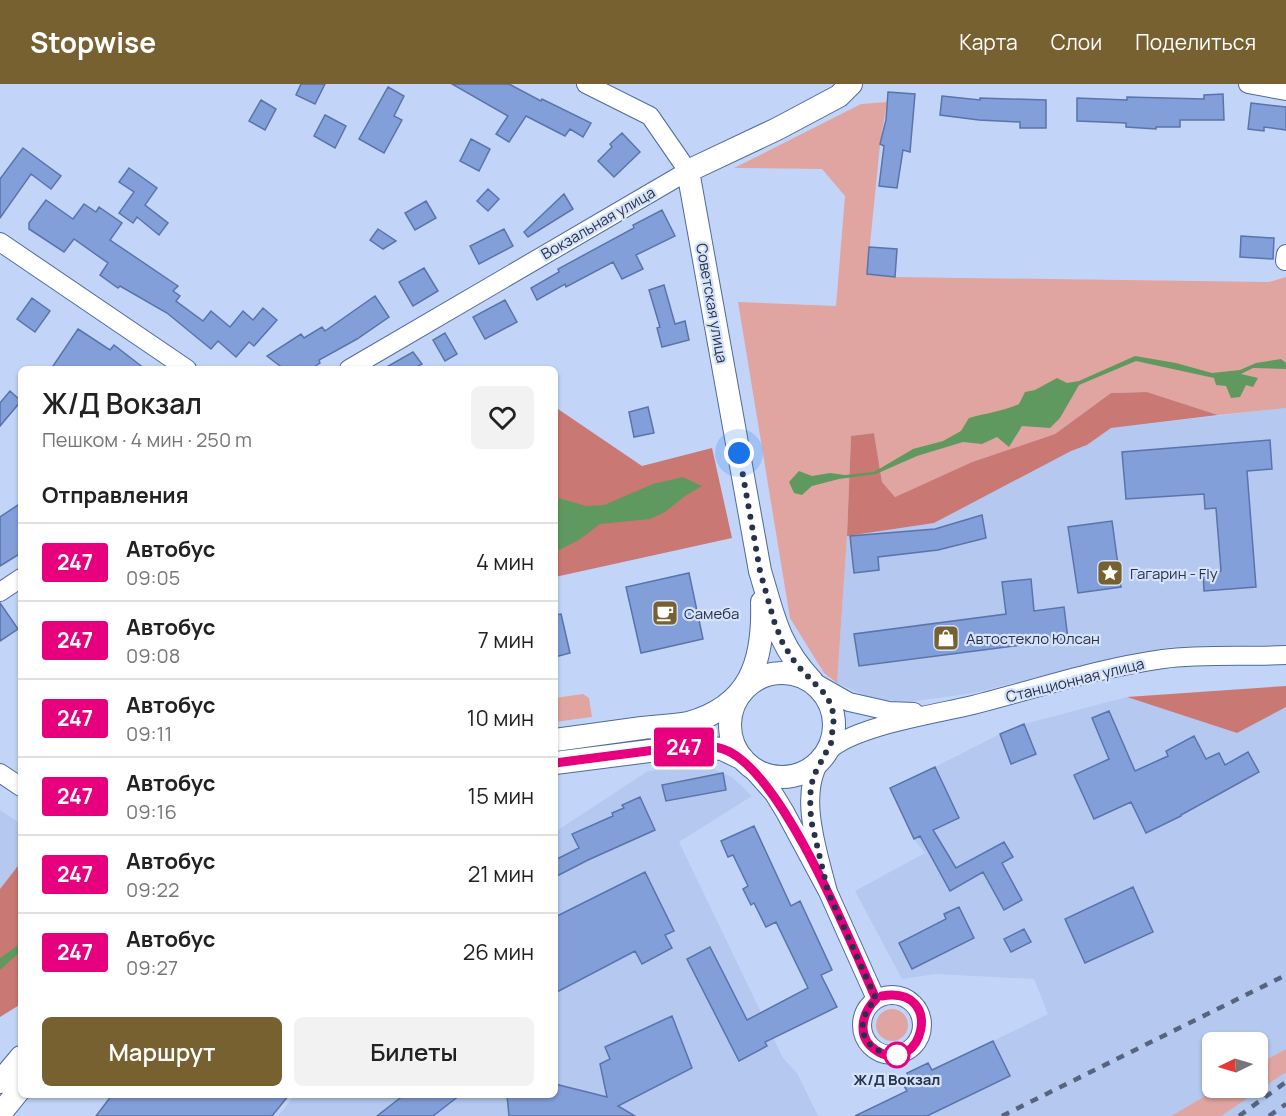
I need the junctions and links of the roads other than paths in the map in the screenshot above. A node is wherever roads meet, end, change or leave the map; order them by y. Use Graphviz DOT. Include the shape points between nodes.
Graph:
graph roads {
  1 [pos="586,84"];
  2 [pos="851,84"];
  3 [pos="1248,84"];
  4 [pos="1286,91"];
  5 [pos="688,171"];
  6 [pos="0,242"];
  7 [pos="183,366"];
  8 [pos="354,366"];
  9 [pos="760,571"];
  10 [pos="18,580"];
  11 [pos="0,592"];
  12 [pos="1286,655"];
  13 [pos="812,681"];
  14 [pos="739,695"];
  15 [pos="937,713"];
  16 [pos="558,740"];
  17 [pos="827,752"];
  18 [pos="743,759"];
  19 [pos="558,763"];
  20 [pos="0,773"];
  21 [pos="18,785"];
  22 [pos="828,892"];
  23 [pos="876,999"];
  24 [pos="18,1061"];
  25 [pos="0,1082"];
  26 [pos="18,1092"];
  27 [pos="0,1114"];
  1 -- 5 [label="street, Советская улица" via="650,116"];
  2 -- 5 [label="main road, Вокзальная улица" via="839,96"];
  3 -- 4 [label="street"];
  5 -- 8 [label="street, Вокзальная улица"];
  5 -- 9 [label="main road, Советская улица"];
  6 -- 7 [label="street"];
  9 -- 13 [label="main road, Советская улица" via="783,644"];
  9 -- 14 [label="main road, Советская улица" via="763,626 753,673"];
  10 -- 11 [label="street"];
  12 -- 15 [label="street, Станционная улица" via="1167,659 1119,666"];
  13 -- 14 [label="main road" via="787,672 774,673 754,680"];
  13 -- 15 [label="street, Станционная улица" via="849,702 889,711"];
  13 -- 17 [label="main road" via="831,704 834,717 834,734"];
  14 -- 16 [label="main road" via="722,709 687,723"];
  14 -- 18 [label="main road" via="730,728"];
  15 -- 17 [label="street, Станционная улица" via="852,736"];
  17 -- 18 [label="main road" via="806,771 782,777 759,771"];
  17 -- 22 [label="street" via="813,777 810,796 811,820"];
  18 -- 19 [label="main road" via="722,749 689,746"];
  18 -- 22 [label="street" via="774,794"];
  20 -- 21 [label="street"];
  22 -- 23 [label="street"];
  24 -- 25 [label="main road"];
  26 -- 27 [label="main road"];
}
